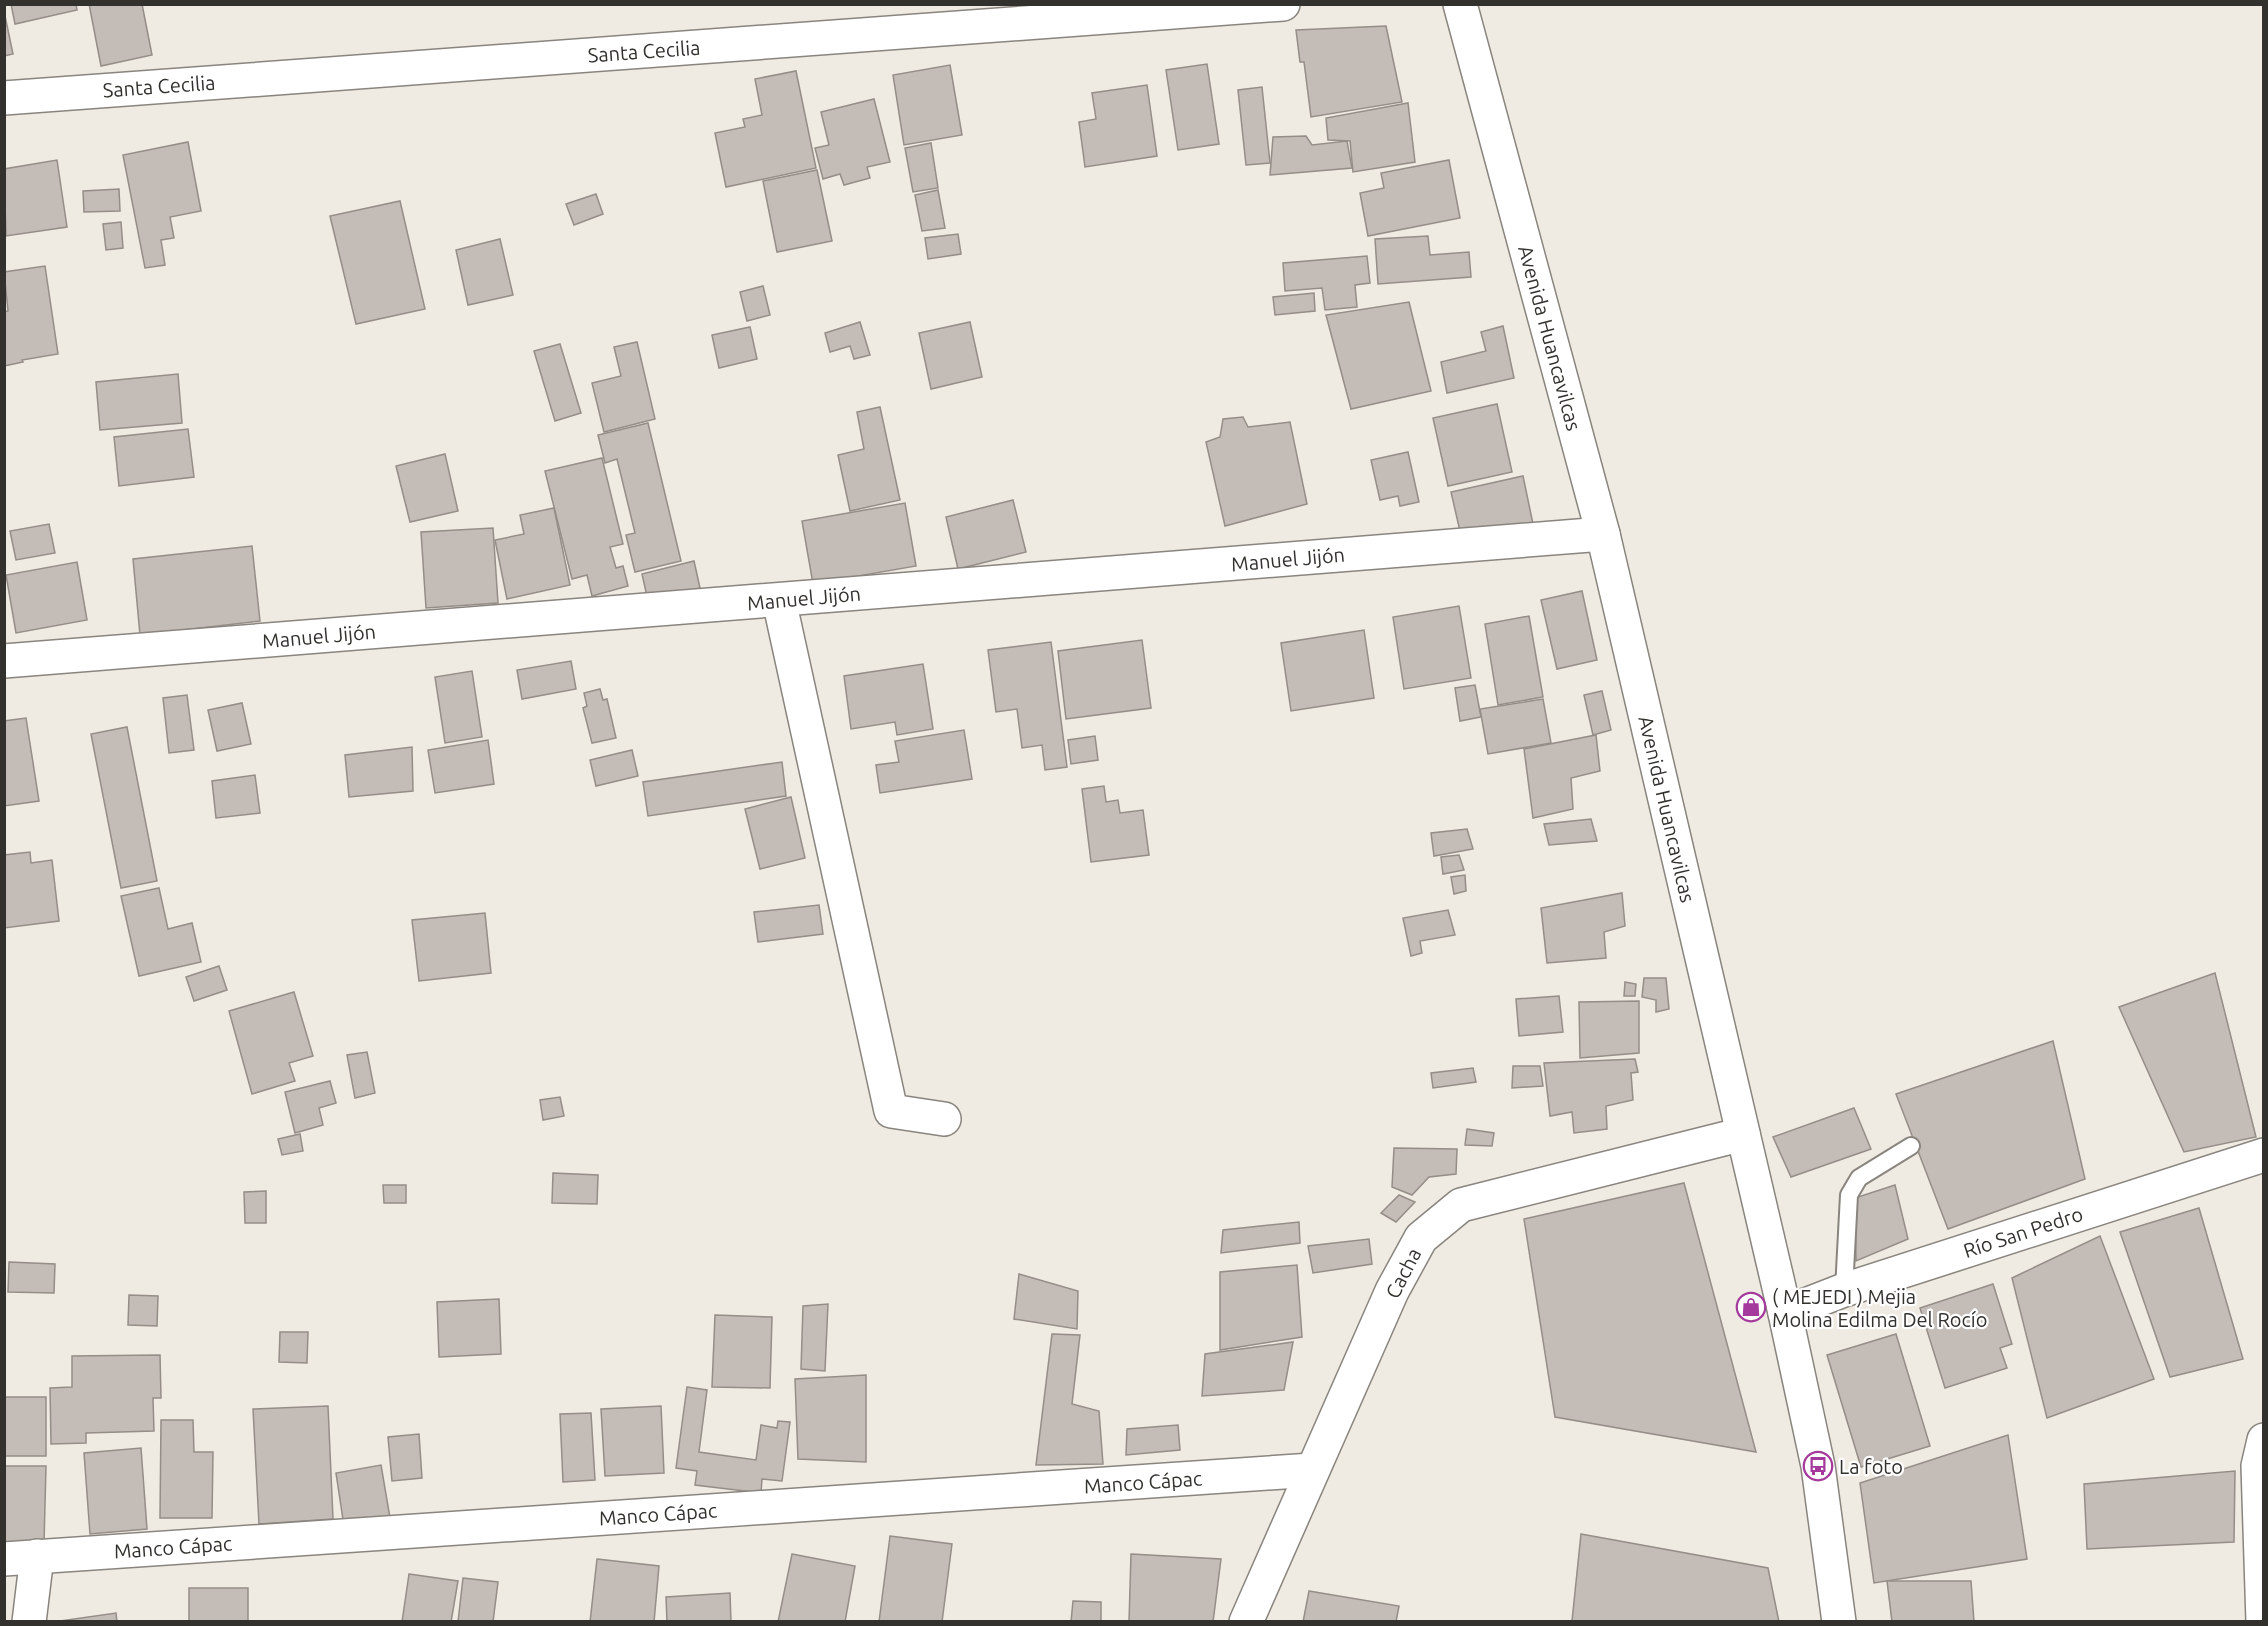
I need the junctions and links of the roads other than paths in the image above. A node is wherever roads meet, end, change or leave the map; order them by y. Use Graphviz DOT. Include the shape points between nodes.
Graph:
graph roads {
  1 [pos="1283,4"];
  2 [pos="1460,4"];
  3 [pos="4,98"];
  4 [pos="1603,534"];
  5 [pos="779,600"];
  6 [pos="4,661"];
  7 [pos="944,1119"];
  8 [pos="1743,1134"];
  9 [pos="1911,1146"];
  10 [pos="2264,1155"];
  11 [pos="1844,1290"];
  12 [pos="1785,1313"];
  13 [pos="2264,1440"];
  14 [pos="1312,1470"];
  15 [pos="37,1556"];
  16 [pos="4,1559"];
  17 [pos="29,1622"];
  18 [pos="1246,1622"];
  19 [pos="1839,1622"];
  20 [pos="2263,1622"];
  1 -- 3 [label="street, Santa Cecilia"];
  2 -- 4 [label="street, Avenida Huancavilcas"];
  4 -- 5 [label="street, Manuel Jijón"];
  4 -- 8 [label="street, Avenida Huancavilcas"];
  5 -- 6 [label="street, Manuel Jijón"];
  5 -- 7 [label="street" via="891,1111"];
  8 -- 12 [label="street, Avenida Huancavilcas"];
  8 -- 14 [label="street, Cacha" via="1461,1205 1421,1238 1392,1291"];
  9 -- 11 [label="lane" via="1859,1178 1850,1195"];
  10 -- 11 [label="street, Río San Pedro"];
  11 -- 12 [label="street, Río San Pedro"];
  12 -- 19 [label="street, Avenida Huancavilcas" via="1818,1466"];
  13 -- 20 [label="street" via="2258,1466"];
  14 -- 15 [label="street, Manco Cápac"];
  14 -- 18 [label="street, Cacha"];
  15 -- 16 [label="street, Manco Cápac"];
  15 -- 17 [label="street"];
}
